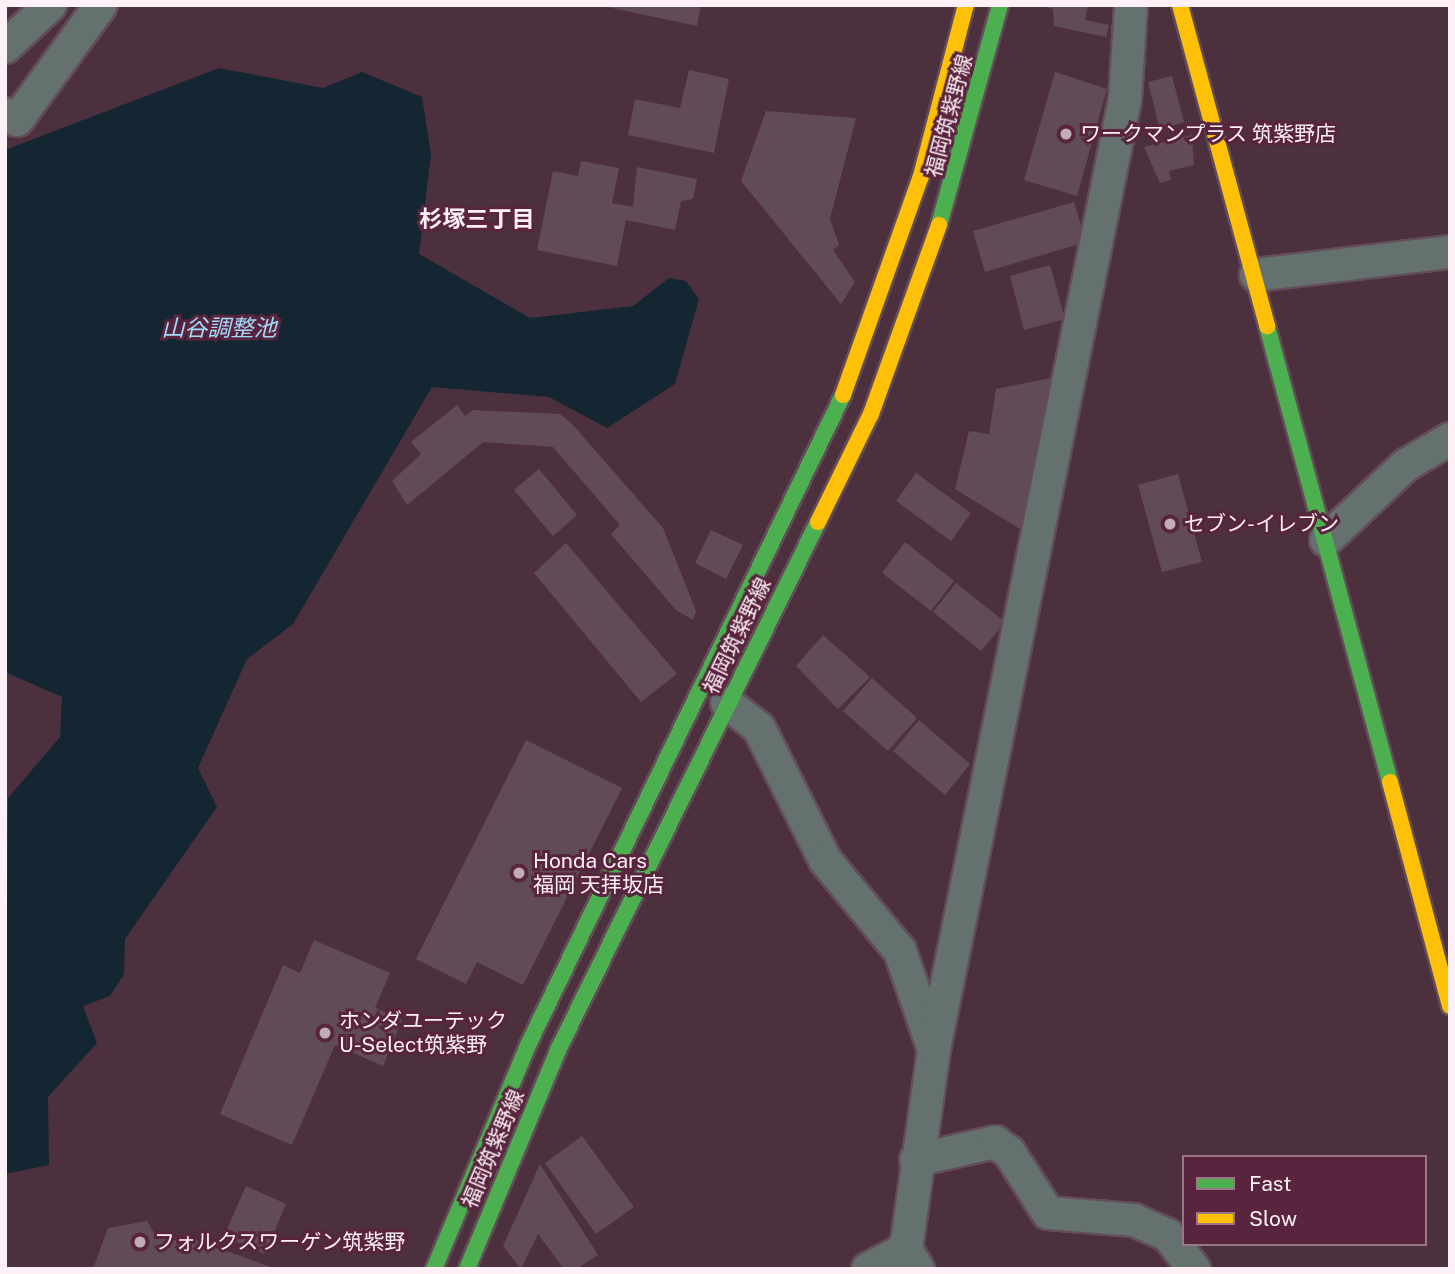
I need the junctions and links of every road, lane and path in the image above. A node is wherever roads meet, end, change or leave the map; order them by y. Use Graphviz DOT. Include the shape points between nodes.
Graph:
graph roads {
  1 [pos="50,5"];
  2 [pos="100,5"];
  3 [pos="966,5"];
  4 [pos="1000,5"];
  5 [pos="1131,5"];
  6 [pos="1180,5"];
  7 [pos="5,47"];
  8 [pos="5,114"];
  9 [pos="1450,252"];
  10 [pos="1256,275"];
  11 [pos="1450,439"];
  12 [pos="1326,540"];
  13 [pos="727,703"];
  14 [pos="1450,1006"];
  15 [pos="934,1049"];
  16 [pos="916,1160"];
  17 [pos="912,1259"];
  18 [pos="434,1269"];
  19 [pos="467,1269"];
  20 [pos="868,1269"];
  21 [pos="1194,1269"];
  1 -- 7 [label="street"];
  2 -- 8 [label="street" via="17,120"];
  3 -- 18 [label="main road, 福岡筑紫野線" via="921,176 840,402 528,1045"];
  4 -- 13 [label="main road, 福岡筑紫野線" via="953,187 871,414"];
  5 -- 15 [label="street" via="1125,99"];
  6 -- 10 [label="main road"];
  9 -- 10 [label="street"];
  10 -- 12 [label="main road"];
  11 -- 12 [label="street" via="1406,465"];
  12 -- 14 [label="main road"];
  13 -- 15 [label="street" via="759,728 825,860 900,951"];
  13 -- 19 [label="main road, 福岡筑紫野線" via="558,1050"];
  15 -- 16 [label="street"];
  16 -- 17 [label="street"];
  16 -- 21 [label="street" via="995,1142 1009,1152 1048,1213 1134,1220 1168,1235"];
  17 -- 20 [label="street"];
}
